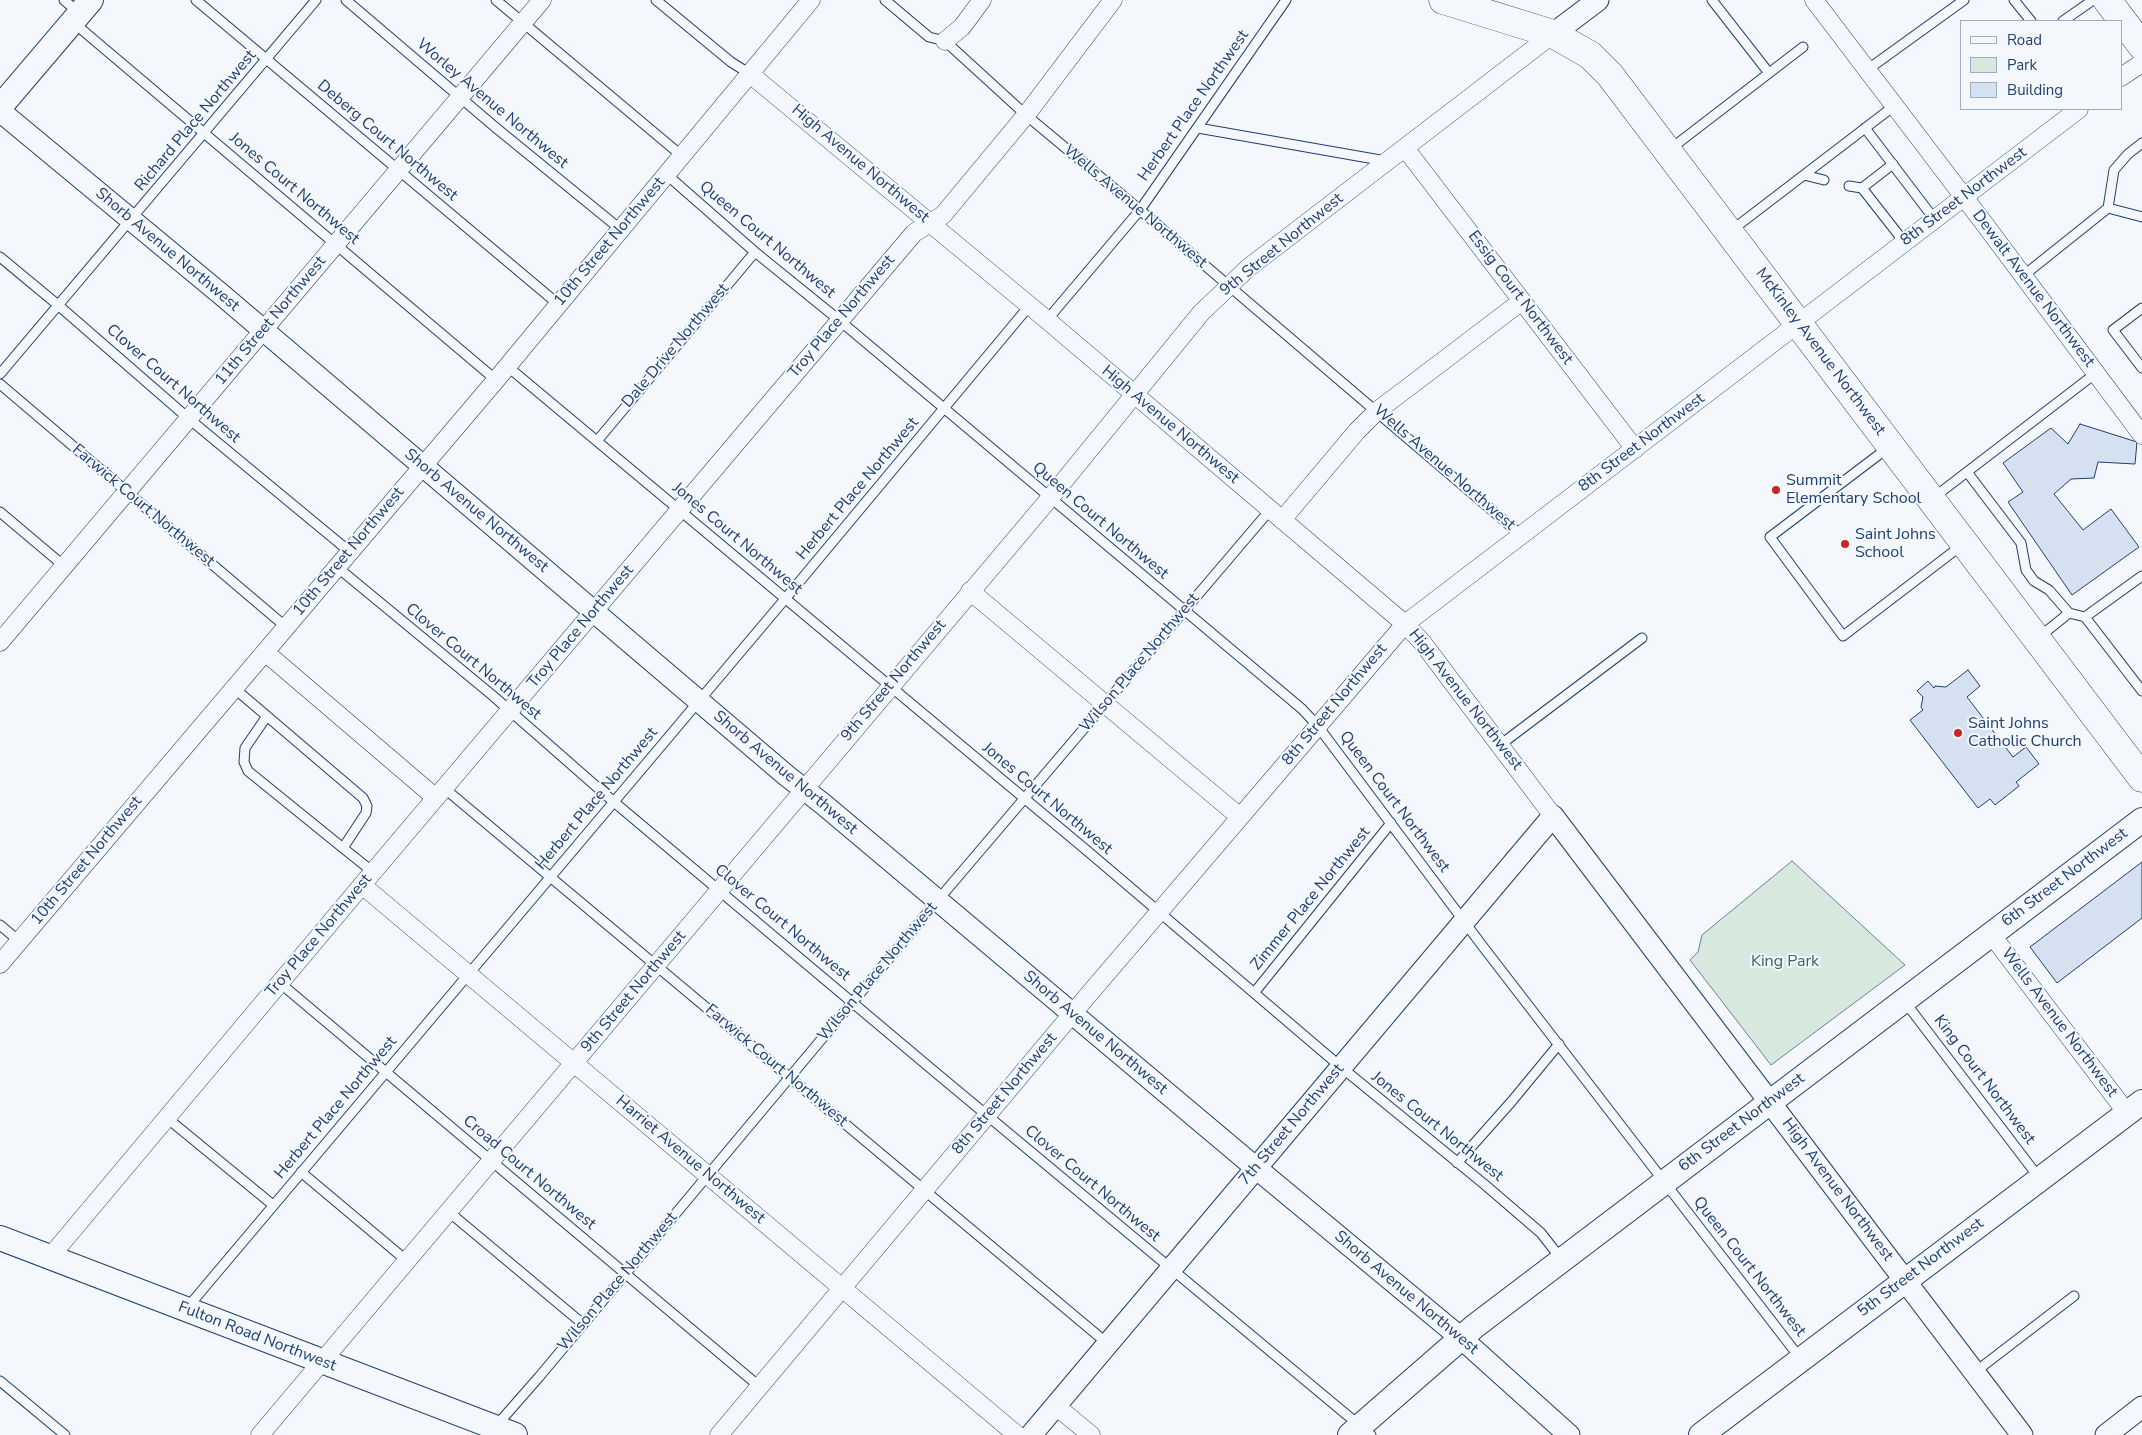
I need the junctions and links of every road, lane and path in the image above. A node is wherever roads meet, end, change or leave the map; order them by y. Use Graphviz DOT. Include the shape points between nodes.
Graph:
graph roads {
  1 [pos="196,0"];
  2 [pos="316,0"];
  3 [pos="346,0"];
  4 [pos="496,0"];
  5 [pos="542,0"];
  6 [pos="656,0"];
  7 [pos="812,0"];
  8 [pos="885,0"];
  9 [pos="982,0"];
  10 [pos="1113,0"];
  11 [pos="1286,0"];
  12 [pos="1443,0"];
  13 [pos="1598,0"];
  14 [pos="1712,0"];
  15 [pos="1814,0"];
  16 [pos="1964,0"];
  17 [pos="2014,0"];
  18 [pos="2092,0"];
  19 [pos="2107,0"];
  20 [pos="76,9"];
  21 [pos="2030,20"];
  22 [pos="2064,20"];
  23 [pos="523,23"];
  24 [pos="1553,34"];
  25 [pos="946,41"];
  26 [pos="2142,46"];
  27 [pos="1803,47"];
  28 [pos="267,60"];
  29 [pos="2142,63"];
  30 [pos="1867,70"];
  31 [pos="1769,73"];
  32 [pos="750,74"];
  33 [pos="2122,76"];
  34 [pos="460,97"];
  35 [pos="1894,106"];
  36 [pos="0,107"];
  37 [pos="2079,110"];
  38 [pos="0,111"];
  39 [pos="1026,116"];
  40 [pos="1198,128"];
  41 [pos="1865,128"];
  42 [pos="205,134"];
  43 [pos="2142,143"];
  44 [pos="1405,148"];
  45 [pos="1669,150"];
  46 [pos="682,156"];
  47 [pos="1388,161"];
  48 [pos="1893,164"];
  49 [pos="398,170"];
  50 [pos="666,174"];
  51 [pos="1804,175"];
  52 [pos="1824,180"];
  53 [pos="1849,186"];
  54 [pos="1862,188"];
  55 [pos="1964,197"];
  56 [pos="2108,208"];
  57 [pos="1140,210"];
  58 [pos="2142,217"];
  59 [pos="131,220"];
  60 [pos="1935,220"];
  61 [pos="930,223"];
  62 [pos="620,229"];
  63 [pos="1730,232"];
  64 [pos="1905,243"];
  65 [pos="336,245"];
  66 [pos="755,252"];
  67 [pos="0,257"];
  68 [pos="2023,276"];
  69 [pos="1228,285"];
  70 [pos="1522,301"];
  71 [pos="558,304"];
  72 [pos="58,305"];
  73 [pos="1030,305"];
  74 [pos="2142,308"];
  75 [pos="840,320"];
  76 [pos="1047,320"];
  77 [pos="1799,324"];
  78 [pos="263,330"];
  79 [pos="2142,368"];
  80 [pos="501,373"];
  81 [pos="0,374"];
  82 [pos="2096,374"];
  83 [pos="0,384"];
  84 [pos="1135,395"];
  85 [pos="944,409"];
  86 [pos="1377,411"];
  87 [pos="188,418"];
  88 [pos="2142,435"];
  89 [pos="597,441"];
  90 [pos="1890,446"];
  91 [pos="1635,449"];
  92 [pos="422,466"];
  93 [pos="1967,472"];
  94 [pos="126,493"];
  95 [pos="1050,498"];
  96 [pos="1931,500"];
  97 [pos="679,510"];
  98 [pos="0,512"];
  99 [pos="1276,515"];
  100 [pos="1521,535"];
  101 [pos="1964,544"];
  102 [pos="350,552"];
  103 [pos="64,566"];
  104 [pos="337,567"];
  105 [pos="2142,576"];
  106 [pos="970,591"];
  107 [pos="785,599"];
  108 [pos="594,611"];
  109 [pos="1184,611"];
  110 [pos="2069,613"];
  111 [pos="2085,618"];
  112 [pos="1405,624"];
  113 [pos="286,627"];
  114 [pos="2,636"];
  115 [pos="1642,638"];
  116 [pos="2037,639"];
  117 [pos="264,652"];
  118 [pos="890,687"];
  119 [pos="234,688"];
  120 [pos="2142,691"];
  121 [pos="699,700"];
  122 [pos="1105,704"];
  123 [pos="509,712"];
  124 [pos="267,716"];
  125 [pos="1317,726"];
  126 [pos="1500,744"];
  127 [pos="2142,778"];
  128 [pos="804,789"];
  129 [pos="440,793"];
  130 [pos="1025,800"];
  131 [pos="614,802"];
  132 [pos="1553,816"];
  133 [pos="1240,817"];
  134 [pos="2142,820"];
  135 [pos="1391,824"];
  136 [pos="343,848"];
  137 [pos="552,876"];
  138 [pos="368,878"];
  139 [pos="720,890"];
  140 [pos="938,900"];
  141 [pos="1158,913"];
  142 [pos="1465,920"];
  143 [pos="0,925"];
  144 [pos="1991,934"];
  145 [pos="19,941"];
  146 [pos="0,964"];
  147 [pos="657,965"];
  148 [pos="468,974"];
  149 [pos="280,983"];
  150 [pos="1254,993"];
  151 [pos="1904,1000"];
  152 [pos="852,1002"];
  153 [pos="1072,1014"];
  154 [pos="1559,1044"];
  155 [pos="574,1063"];
  156 [pos="1341,1068"];
  157 [pos="386,1073"];
  158 [pos="790,1077"];
  159 [pos="1770,1102"];
  160 [pos="2135,1107"];
  161 [pos="987,1114"];
  162 [pos="167,1118"];
  163 [pos="492,1162"];
  164 [pos="1457,1163"];
  165 [pos="1256,1168"];
  166 [pos="301,1172"];
  167 [pos="708,1175"];
  168 [pos="2040,1179"];
  169 [pos="1664,1182"];
  170 [pos="924,1190"];
  171 [pos="273,1205"];
  172 [pos="449,1212"];
  173 [pos="0,1238"];
  174 [pos="50,1258"];
  175 [pos="1562,1260"];
  176 [pos="407,1261"];
  177 [pos="1171,1270"];
  178 [pos="626,1273"];
  179 [pos="1905,1281"];
  180 [pos="842,1288"];
  181 [pos="2074,1296"];
  182 [pos="185,1310"];
  183 [pos="583,1324"];
  184 [pos="1461,1338"];
  185 [pos="1108,1344"];
  186 [pos="1801,1359"];
  187 [pos="322,1362"];
  188 [pos="1975,1372"];
  189 [pos="0,1381"];
  190 [pos="760,1387"];
  191 [pos="1056,1406"];
  192 [pos="2142,1407"];
  193 [pos="499,1432"];
  194 [pos="1360,1432"];
  195 [pos="65,1435"];
  196 [pos="260,1435"];
  197 [pos="719,1435"];
  198 [pos="1017,1435"];
  199 [pos="1031,1435"];
  200 [pos="1091,1435"];
  201 [pos="1569,1435"];
  202 [pos="1701,1435"];
  203 [pos="2022,1435"];
  204 [pos="2106,1435"];
  1 -- 28 [label="lane, Deberg Court Northwest"];
  2 -- 28 [label="lane, Richard Place Northwest"];
  3 -- 34 [label="lane, Worley Avenue Northwest"];
  4 -- 23 [label="lane"];
  5 -- 23 [label="street, 11th Street Northwest"];
  6 -- 32 [label="lane, High Avenue Northwest"];
  7 -- 32 [label="street, 10th Street Northwest"];
  8 -- 25 [label="lane, Wells Avenue Northwest" via="929,37"];
  9 -- 25 [label="street" via="962,27"];
  10 -- 39 [label="street, Troy Place Northwest"];
  11 -- 40 [label="lane, Herbert Place Northwest"];
  12 -- 24 [label="main road, McKinley Avenue Northwest"];
  13 -- 24 [label="street, 9th Street Northwest"];
  14 -- 31 [label="lane"];
  15 -- 30 [label="street, Dewalt Avenue Northwest"];
  16 -- 30 [label="lane"];
  17 -- 21 [label="lane"];
  18 -- 22 [label="lane"];
  19 -- 26 [label="main road"];
  20 -- 36 [label="main road"];
  20 -- 42 [label="lane, Jones Court Northwest"];
  23 -- 34 [label="street, 11th Street Northwest"];
  23 -- 46 [label="lane"];
  24 -- 44 [label="street, 9th Street Northwest"];
  24 -- 45 [label="main road, McKinley Avenue Northwest" via="1590,55 1610,75"];
  25 -- 39 [label="lane, Wells Avenue Northwest"];
  27 -- 31 [label="lane"];
  28 -- 42 [label="lane, Richard Place Northwest"];
  28 -- 49 [label="lane, Deberg Court Northwest"];
  29 -- 33 [label="street"];
  30 -- 35 [label="street, Dewalt Avenue Northwest"];
  31 -- 45 [label="lane"];
  32 -- 46 [label="street, 10th Street Northwest"];
  32 -- 61 [label="street, High Avenue Northwest"];
  34 -- 49 [label="street, 11th Street Northwest"];
  34 -- 62 [label="lane, Worley Avenue Northwest"];
  35 -- 41 [label="lane"];
  35 -- 55 [label="street, Dewalt Avenue Northwest"];
  37 -- 55 [label="street, 8th Street Northwest"];
  38 -- 59 [label="street, Shorb Avenue Northwest"];
  39 -- 57 [label="lane, Wells Avenue Northwest"];
  39 -- 61 [label="street, Troy Place Northwest" via="943,215"];
  40 -- 47 [label="lane"];
  40 -- 57 [label="lane, Herbert Place Northwest"];
  41 -- 48 [label="lane"];
  41 -- 51 [label="lane"];
  42 -- 59 [label="lane, Richard Place Northwest"];
  42 -- 65 [label="lane, Jones Court Northwest"];
  43 -- 56 [label="lane" via="2114,170"];
  44 -- 47 [label="street, 9th Street Northwest"];
  44 -- 70 [label="street, Essig Court Northwest"];
  45 -- 63 [label="main road, McKinley Avenue Northwest"];
  46 -- 50 [label="street, 10th Street Northwest"];
  47 -- 69 [label="street, 9th Street Northwest"];
  48 -- 54 [label="lane"];
  48 -- 60 [label="lane"];
  49 -- 65 [label="street, 11th Street Northwest"];
  49 -- 71 [label="lane, Deberg Court Northwest"];
  50 -- 62 [label="street, 10th Street Northwest"];
  50 -- 66 [label="lane, Queen Court Northwest"];
  51 -- 52 [label="lane"];
  51 -- 63 [label="lane"];
  53 -- 54 [label="lane"];
  54 -- 64 [label="lane"];
  55 -- 60 [label="street, 8th Street Northwest"];
  55 -- 68 [label="street, Dewalt Avenue Northwest"];
  56 -- 58 [label="lane"];
  56 -- 68 [label="lane"];
  57 -- 69 [label="lane, Wells Avenue Northwest"];
  57 -- 76 [label="lane, Herbert Place Northwest"];
  59 -- 72 [label="lane, Richard Place Northwest"];
  59 -- 78 [label="street, Shorb Avenue Northwest"];
  60 -- 64 [label="street, 8th Street Northwest"];
  61 -- 73 [label="street, High Avenue Northwest"];
  61 -- 75 [label="street, Troy Place Northwest" via="914,232"];
  62 -- 71 [label="street, 10th Street Northwest"];
  63 -- 77 [label="main road, McKinley Avenue Northwest"];
  64 -- 77 [label="street, 8th Street Northwest"];
  65 -- 78 [label="street, 11th Street Northwest"];
  65 -- 80 [label="lane, Jones Court Northwest"];
  66 -- 75 [label="lane, Queen Court Northwest"];
  66 -- 89 [label="lane, Dale Drive Northwest"];
  67 -- 72 [label="lane, Clover Court Northwest"];
  68 -- 82 [label="street, Dewalt Avenue Northwest"];
  69 -- 84 [label="street, 9th Street Northwest" via="1201,313"];
  69 -- 86 [label="lane, Wells Avenue Northwest"];
  70 -- 86 [label="street, Wilson Place Northwest"];
  70 -- 91 [label="street, Essig Court Northwest"];
  71 -- 80 [label="street, 10th Street Northwest"];
  72 -- 81 [label="lane, Richard Place Northwest"];
  72 -- 87 [label="lane, Clover Court Northwest"];
  73 -- 76 [label="street, High Avenue Northwest"];
  73 -- 85 [label="lane, Herbert Place Northwest"];
  74 -- 79 [label="lane" via="2113,330"];
  75 -- 85 [label="lane, Queen Court Northwest"];
  75 -- 97 [label="street, Troy Place Northwest"];
  76 -- 84 [label="street, High Avenue Northwest"];
  77 -- 90 [label="main road, McKinley Avenue Northwest"];
  77 -- 91 [label="street, 8th Street Northwest"];
  78 -- 87 [label="street, 11th Street Northwest"];
  78 -- 92 [label="street, Shorb Avenue Northwest"];
  80 -- 89 [label="lane, Jones Court Northwest"];
  80 -- 92 [label="street, 10th Street Northwest"];
  82 -- 88 [label="street, Dewalt Avenue Northwest"];
  82 -- 93 [label="lane"];
  83 -- 94 [label="lane, Farwick Court Northwest"];
  84 -- 95 [label="street, 9th Street Northwest"];
  84 -- 99 [label="street, High Avenue Northwest"];
  85 -- 95 [label="lane, Queen Court Northwest"];
  85 -- 107 [label="lane, Herbert Place Northwest"];
  86 -- 99 [label="street, Wilson Place Northwest"];
  86 -- 100 [label="lane, Wells Avenue Northwest"];
  87 -- 94 [label="street, 11th Street Northwest"];
  87 -- 102 [label="lane, Clover Court Northwest"];
  89 -- 97 [label="lane, Jones Court Northwest"];
  90 -- 96 [label="main road, McKinley Avenue Northwest"];
  90 -- 101 [label="lane" via="1770,537 1843,636"];
  91 -- 100 [label="street, 8th Street Northwest"];
  92 -- 102 [label="street, 10th Street Northwest"];
  92 -- 108 [label="street, Shorb Avenue Northwest"];
  93 -- 96 [label="lane"];
  93 -- 110 [label="lane" via="2021,543 2026,570 2034,582 2049,590"];
  94 -- 103 [label="street, 11th Street Northwest"];
  94 -- 113 [label="lane, Farwick Court Northwest"];
  95 -- 106 [label="street, 9th Street Northwest"];
  95 -- 109 [label="lane, Queen Court Northwest"];
  96 -- 101 [label="main road, McKinley Avenue Northwest"];
  97 -- 107 [label="lane, Jones Court Northwest"];
  97 -- 108 [label="street, Troy Place Northwest"];
  98 -- 103 [label="lane"];
  99 -- 109 [label="lane, Wilson Place Northwest"];
  99 -- 112 [label="street, High Avenue Northwest"];
  100 -- 112 [label="street, 8th Street Northwest"];
  101 -- 116 [label="main road, McKinley Avenue Northwest"];
  102 -- 104 [label="street, 10th Street Northwest"];
  103 -- 114 [label="street, 11th Street Northwest"];
  104 -- 113 [label="street, 10th Street Northwest"];
  104 -- 123 [label="lane, Clover Court Northwest"];
  105 -- 111 [label="lane"];
  106 -- 118 [label="street, 9th Street Northwest"];
  106 -- 122 [label="street"];
  107 -- 118 [label="lane, Jones Court Northwest"];
  107 -- 121 [label="lane, Herbert Place Northwest"];
  108 -- 121 [label="street, Shorb Avenue Northwest"];
  108 -- 123 [label="street, Troy Place Northwest"];
  109 -- 122 [label="lane, Wilson Place Northwest"];
  109 -- 125 [label="lane, Queen Court Northwest" via="1302,709"];
  110 -- 111 [label="lane"];
  110 -- 116 [label="lane"];
  111 -- 120 [label="lane"];
  112 -- 125 [label="street, 8th Street Northwest"];
  112 -- 126 [label="street, High Avenue Northwest"];
  113 -- 117 [label="street, 10th Street Northwest"];
  115 -- 126 [label="lane"];
  116 -- 127 [label="main road, McKinley Avenue Northwest"];
  117 -- 119 [label="street, 10th Street Northwest"];
  117 -- 129 [label="street, Farwick Court Northwest"];
  118 -- 128 [label="street, 9th Street Northwest"];
  118 -- 130 [label="lane, Jones Court Northwest"];
  119 -- 124 [label="lane"];
  119 -- 145 [label="street, 10th Street Northwest"];
  121 -- 128 [label="street, Shorb Avenue Northwest"];
  121 -- 131 [label="lane, Herbert Place Northwest"];
  122 -- 130 [label="lane, Wilson Place Northwest"];
  122 -- 133 [label="street"];
  123 -- 129 [label="street, Troy Place Northwest"];
  123 -- 131 [label="lane, Clover Court Northwest"];
  124 -- 136 [label="lane" via="363,798 366,812"];
  124 -- 136 [label="lane" via="245,748 244,762 248,771"];
  125 -- 133 [label="street, 8th Street Northwest"];
  125 -- 135 [label="lane, Queen Court Northwest"];
  126 -- 132 [label="street, High Avenue Northwest"];
  128 -- 139 [label="street, 9th Street Northwest"];
  128 -- 140 [label="street, Shorb Avenue Northwest"];
  129 -- 137 [label="lane, Farwick Court Northwest"];
  129 -- 138 [label="street, Troy Place Northwest"];
  130 -- 140 [label="lane, Wilson Place Northwest"];
  130 -- 141 [label="lane, Jones Court Northwest"];
  131 -- 137 [label="lane, Herbert Place Northwest"];
  131 -- 139 [label="lane, Clover Court Northwest"];
  132 -- 142 [label="street, 7th Street Northwest"];
  132 -- 159 [label="street, High Avenue Northwest"];
  133 -- 141 [label="street, 8th Street Northwest"];
  134 -- 144 [label="main road, 6th Street Northwest"];
  135 -- 142 [label="lane, Queen Court Northwest"];
  135 -- 150 [label="lane, Zimmer Place Northwest"];
  136 -- 138 [label="lane"];
  137 -- 147 [label="lane, Farwick Court Northwest"];
  137 -- 148 [label="lane, Herbert Place Northwest"];
  138 -- 148 [label="street, Harriet Avenue Northwest"];
  138 -- 149 [label="street, Troy Place Northwest"];
  139 -- 147 [label="street, 9th Street Northwest"];
  139 -- 152 [label="lane, Clover Court Northwest"];
  140 -- 152 [label="lane, Wilson Place Northwest"];
  140 -- 153 [label="street, Shorb Avenue Northwest"];
  141 -- 150 [label="lane, Jones Court Northwest"];
  141 -- 153 [label="street, 8th Street Northwest"];
  142 -- 154 [label="lane, Queen Court Northwest"];
  142 -- 156 [label="street, 7th Street Northwest"];
  143 -- 145 [label="lane"];
  144 -- 151 [label="main road, 6th Street Northwest"];
  144 -- 160 [label="street, Wells Avenue Northwest"];
  145 -- 146 [label="street, 10th Street Northwest"];
  147 -- 155 [label="street, 9th Street Northwest"];
  147 -- 158 [label="lane, Farwick Court Northwest"];
  148 -- 155 [label="street, Harriet Avenue Northwest"];
  148 -- 157 [label="lane, Herbert Place Northwest"];
  149 -- 157 [label="lane, Croad Court Northwest"];
  149 -- 162 [label="street, Troy Place Northwest"];
  150 -- 156 [label="lane, Jones Court Northwest"];
  151 -- 159 [label="main road, 6th Street Northwest"];
  151 -- 168 [label="lane, King Court Northwest"];
  152 -- 158 [label="lane, Wilson Place Northwest"];
  152 -- 161 [label="lane, Clover Court Northwest"];
  153 -- 161 [label="street, 8th Street Northwest"];
  153 -- 165 [label="street, Shorb Avenue Northwest"];
  154 -- 164 [label="lane"];
  154 -- 169 [label="lane, Queen Court Northwest"];
  155 -- 163 [label="street, 9th Street Northwest"];
  155 -- 167 [label="street, Harriet Avenue Northwest"];
  156 -- 164 [label="lane, Jones Court Northwest"];
  156 -- 165 [label="street, 7th Street Northwest"];
  157 -- 163 [label="lane, Croad Court Northwest"];
  157 -- 166 [label="lane, Herbert Place Northwest"];
  158 -- 167 [label="lane, Wilson Place Northwest"];
  158 -- 170 [label="lane, Farwick Court Northwest"];
  159 -- 169 [label="main road, 6th Street Northwest"];
  159 -- 179 [label="street, High Avenue Northwest"];
  160 -- 168 [label="main road, 5th Street Northwest"];
  161 -- 170 [label="street, 8th Street Northwest"];
  161 -- 177 [label="lane, Clover Court Northwest"];
  162 -- 171 [label="lane"];
  162 -- 174 [label="street, Troy Place Northwest"];
  163 -- 172 [label="street, 9th Street Northwest"];
  163 -- 178 [label="lane, Croad Court Northwest"];
  164 -- 175 [label="lane, Jones Court Northwest" via="1541,1233"];
  165 -- 177 [label="street, 7th Street Northwest"];
  165 -- 184 [label="street, Shorb Avenue Northwest"];
  166 -- 171 [label="lane, Herbert Place Northwest"];
  166 -- 176 [label="lane"];
  167 -- 178 [label="lane, Wilson Place Northwest"];
  167 -- 180 [label="street, Harriet Avenue Northwest"];
  168 -- 179 [label="main road, 5th Street Northwest"];
  169 -- 175 [label="main road, 6th Street Northwest"];
  169 -- 186 [label="lane, Queen Court Northwest"];
  170 -- 180 [label="street, 8th Street Northwest"];
  170 -- 185 [label="lane, Farwick Court Northwest"];
  171 -- 182 [label="lane, Herbert Place Northwest"];
  172 -- 176 [label="street, 9th Street Northwest"];
  172 -- 183 [label="lane"];
  173 -- 174 [label="main road, Fulton Road Northwest"];
  174 -- 182 [label="main road, Fulton Road Northwest"];
  175 -- 184 [label="main road, 6th Street Northwest"];
  176 -- 187 [label="street, 9th Street Northwest"];
  177 -- 185 [label="street, 7th Street Northwest"];
  177 -- 194 [label="lane, Clover Court Northwest"];
  178 -- 183 [label="lane, Wilson Place Northwest"];
  178 -- 190 [label="lane, Croad Court Northwest"];
  179 -- 186 [label="main road, 5th Street Northwest"];
  179 -- 188 [label="street, High Avenue Northwest"];
  180 -- 190 [label="street, 8th Street Northwest"];
  180 -- 198 [label="street, Harriet Avenue Northwest"];
  181 -- 188 [label="lane"];
  182 -- 187 [label="main road, Fulton Road Northwest"];
  183 -- 193 [label="lane, Wilson Place Northwest"];
  184 -- 194 [label="main road, 6th Street Northwest"];
  184 -- 201 [label="street, Shorb Avenue Northwest"];
  185 -- 191 [label="street, 7th Street Northwest"];
  186 -- 202 [label="main road, 5th Street Northwest"];
  187 -- 193 [label="main road, Fulton Road Northwest"];
  187 -- 196 [label="street, 9th Street Northwest"];
  188 -- 203 [label="street, High Avenue Northwest"];
  189 -- 195 [label="lane"];
  190 -- 197 [label="street, 8th Street Northwest"];
  191 -- 199 [label="street, 7th Street Northwest"];
  191 -- 200 [label="street"];
  192 -- 204 [label="street"];
}
